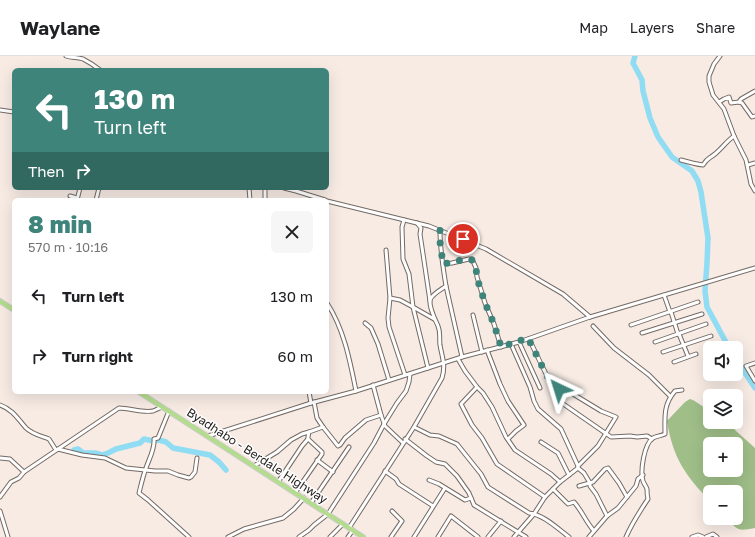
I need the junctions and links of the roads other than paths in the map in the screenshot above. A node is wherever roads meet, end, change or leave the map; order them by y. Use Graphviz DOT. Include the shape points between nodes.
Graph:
graph roads {
  1 [pos="66,56"];
  2 [pos="720,56"];
  3 [pos="97,68"];
  4 [pos="755,91"];
  5 [pos="719,102"];
  6 [pos="740,102"];
  7 [pos="0,110"];
  8 [pos="12,112"];
  9 [pos="755,116"];
  10 [pos="734,136"];
  11 [pos="681,160"];
  12 [pos="755,163"];
  13 [pos="748,165"];
  14 [pos="755,180"];
  15 [pos="751,181"];
  16 [pos="292,190"];
  17 [pos="755,191"];
  18 [pos="70,196"];
  19 [pos="75,198"];
  20 [pos="319,198"];
  21 [pos="329,201"];
  22 [pos="404,220"];
  23 [pos="416,223"];
  24 [pos="440,230"];
  25 [pos="386,250"];
  26 [pos="443,264"];
  27 [pos="755,268"];
  28 [pos="446,286"];
  29 [pos="664,295"];
  30 [pos="390,298"];
  31 [pos="0,301"];
  32 [pos="430,301"];
  33 [pos="698,302"];
  34 [pos="329,307"];
  35 [pos="413,307"];
  36 [pos="12,309"];
  37 [pos="670,312"];
  38 [pos="702,314"];
  39 [pos="473,315"];
  40 [pos="590,317"];
  41 [pos="434,319"];
  42 [pos="365,322"];
  43 [pos="674,323"];
  44 [pos="706,324"];
  45 [pos="631,325"];
  46 [pos="593,326"];
  47 [pos="642,333"];
  48 [pos="679,334"];
  49 [pos="711,336"];
  50 [pos="528,338"];
  51 [pos="519,342"];
  52 [pos="655,342"];
  53 [pos="511,344"];
  54 [pos="683,345"];
  55 [pos="501,347"];
  56 [pos="487,350"];
  57 [pos="482,352"];
  58 [pos="663,352"];
  59 [pos="696,354"];
  60 [pos="688,356"];
  61 [pos="460,358"];
  62 [pos="674,362"];
  63 [pos="444,363"];
  64 [pos="755,363"];
  65 [pos="428,368"];
  66 [pos="410,374"];
  67 [pos="405,375"];
  68 [pos="389,380"];
  69 [pos="755,381"];
  70 [pos="373,385"];
  71 [pos="560,385"];
  72 [pos="477,387"];
  73 [pos="540,388"];
  74 [pos="356,390"];
  75 [pos="682,390"];
  76 [pos="142,394"];
  77 [pos="310,394"];
  78 [pos="670,396"];
  79 [pos="312,403"];
  80 [pos="0,405"];
  81 [pos="163,407"];
  82 [pos="169,411"];
  83 [pos="381,415"];
  84 [pos="384,424"];
  85 [pos="323,427"];
  86 [pos="414,427"];
  87 [pos="309,432"];
  88 [pos="606,434"];
  89 [pos="208,436"];
  90 [pos="308,439"];
  91 [pos="405,439"];
  92 [pos="508,439"];
  93 [pos="652,439"];
  94 [pos="541,442"];
  95 [pos="403,443"];
  96 [pos="349,448"];
  97 [pos="57,449"];
  98 [pos="0,458"];
  99 [pos="196,458"];
  100 [pos="317,460"];
  101 [pos="254,466"];
  102 [pos="578,467"];
  103 [pos="146,470"];
  104 [pos="385,471"];
  105 [pos="24,472"];
  106 [pos="333,472"];
  107 [pos="569,475"];
  108 [pos="642,475"];
  109 [pos="428,480"];
  110 [pos="278,482"];
  111 [pos="560,482"];
  112 [pos="590,483"];
  113 [pos="579,486"];
  114 [pos="445,488"];
  115 [pos="553,489"];
  116 [pos="295,493"];
  117 [pos="0,497"];
  118 [pos="545,497"];
  119 [pos="304,498"];
  120 [pos="471,498"];
  121 [pos="627,498"];
  122 [pos="311,503"];
  123 [pos="433,506"];
  124 [pos="0,511"];
  125 [pos="392,511"];
  126 [pos="328,514"];
  127 [pos="534,514"];
  128 [pos="607,516"];
  129 [pos="501,522"];
  130 [pos="342,524"];
  131 [pos="351,529"];
  132 [pos="594,531"];
  133 [pos="518,532"];
  134 [pos="8,537"];
  135 [pos="189,537"];
  136 [pos="228,537"];
  137 [pos="300,537"];
  138 [pos="330,537"];
  139 [pos="348,537"];
  140 [pos="363,537"];
  141 [pos="391,537"];
  142 [pos="414,537"];
  143 [pos="438,537"];
  144 [pos="478,537"];
  145 [pos="488,537"];
  146 [pos="514,537"];
  147 [pos="526,537"];
  148 [pos="569,537"];
  149 [pos="590,537"];
  150 [pos="626,537"];
  151 [pos="692,537"];
  152 [pos="704,537"];
  153 [pos="717,537"];
  1 -- 3 [label="street" via="80,58"];
  2 -- 5 [label="street" via="709,76 713,95"];
  4 -- 6 [label="street"];
  5 -- 6 [label="street" via="729,97 731,103"];
  5 -- 10 [label="street"];
  6 -- 9 [label="street" via="752,117"];
  7 -- 8 [label="street"];
  10 -- 11 [label="street" via="714,155 707,158 703,165"];
  10 -- 13 [label="street"];
  12 -- 13 [label="street"];
  13 -- 15 [label="street"];
  14 -- 15 [label="street"];
  15 -- 17 [label="street"];
  16 -- 20 [label="street"];
  18 -- 19 [label="street"];
  21 -- 22 [label="street"];
  22 -- 23 [label="street"];
  22 -- 35 [label="street" via="403,259 409,274"];
  23 -- 24 [label="street"];
  23 -- 32 [label="street" via="421,228"];
  24 -- 26 [label="street"];
  24 -- 40 [label="street" via="493,252 563,294"];
  25 -- 30 [label="street"];
  26 -- 28 [label="street"];
  26 -- 55 [label="street" via="472,260"];
  27 -- 29 [label="street"];
  28 -- 32 [label="street"];
  28 -- 61 [label="street"];
  29 -- 37 [label="street"];
  29 -- 40 [label="street"];
  30 -- 35 [label="street"];
  30 -- 67 [label="street" via="389,327"];
  31 -- 36 [label="main road"];
  32 -- 41 [label="street"];
  33 -- 37 [label="street"];
  34 -- 74 [label="street" via="348,351"];
  35 -- 41 [label="street"];
  35 -- 65 [label="street"];
  37 -- 43 [label="street"];
  37 -- 45 [label="street"];
  38 -- 43 [label="street"];
  39 -- 57 [label="street"];
  40 -- 50 [label="street"];
  41 -- 63 [label="street" via="441,337"];
  42 -- 68 [label="street" via="371,328 378,344"];
  43 -- 47 [label="street"];
  43 -- 48 [label="street"];
  44 -- 48 [label="street"];
  46 -- 78 [label="street" via="614,348 649,375"];
  48 -- 52 [label="street"];
  48 -- 54 [label="street"];
  49 -- 54 [label="street"];
  50 -- 51 [label="street"];
  50 -- 71 [label="street" via="547,376"];
  51 -- 53 [label="street"];
  51 -- 73 [label="street"];
  53 -- 55 [label="street"];
  53 -- 102 [label="street" via="538,409 561,429"];
  54 -- 58 [label="street"];
  54 -- 60 [label="street"];
  55 -- 56 [label="street"];
  56 -- 57 [label="street"];
  56 -- 92 [label="street" via="508,401 524,425"];
  57 -- 61 [label="street"];
  59 -- 60 [label="street"];
  60 -- 62 [label="street"];
  61 -- 63 [label="street"];
  61 -- 72 [label="street"];
  63 -- 65 [label="street"];
  63 -- 86 [label="street" via="442,378"];
  64 -- 69 [label="street" via="746,366"];
  65 -- 66 [label="street"];
  66 -- 67 [label="street"];
  66 -- 84 [label="street" via="406,391"];
  67 -- 68 [label="street"];
  68 -- 70 [label="street"];
  70 -- 74 [label="street"];
  70 -- 83 [label="street"];
  71 -- 88 [label="street" via="557,396 559,401"];
  71 -- 88 [label="street" via="601,412 616,417"];
  72 -- 92 [label="street" via="489,402"];
  72 -- 118 [label="street" via="461,404 472,425 497,464"];
  74 -- 79 [label="street"];
  75 -- 78 [label="street" via="675,391"];
  76 -- 81 [label="main road, Byadhabo - Berdale Highway"];
  77 -- 79 [label="street"];
  78 -- 93 [label="street" via="666,405 665,434"];
  79 -- 85 [label="street"];
  79 -- 89 [label="street"];
  80 -- 97 [label="street" via="13,413 26,428 49,439"];
  81 -- 82 [label="main road, Byadhabo - Berdale Highway"];
  81 -- 97 [label="street" via="154,411 119,408"];
  82 -- 89 [label="main road, Byadhabo - Berdale Highway"];
  82 -- 103 [label="street" via="158,438 154,441"];
  83 -- 84 [label="street"];
  83 -- 85 [label="street" via="366,420 340,446"];
  84 -- 95 [label="street"];
  84 -- 126 [label="street"];
  85 -- 87 [label="street"];
  86 -- 91 [label="street"];
  86 -- 127 [label="street" via="457,444 488,487 529,514"];
  87 -- 90 [label="street"];
  87 -- 101 [label="street" via="291,440"];
  88 -- 93 [label="street" via="611,437 647,436"];
  88 -- 102 [label="street"];
  89 -- 101 [label="main road, Byadhabo - Berdale Highway"];
  90 -- 100 [label="street" via="322,452"];
  90 -- 110 [label="street"];
  91 -- 95 [label="street"];
  91 -- 120 [label="street" via="436,462 445,464 457,476"];
  92 -- 111 [label="street" via="515,450"];
  93 -- 108 [label="street" via="645,449"];
  94 -- 107 [label="street" via="558,453"];
  95 -- 104 [label="street"];
  96 -- 106 [label="street"];
  97 -- 103 [label="street" via="105,458 126,468"];
  97 -- 105 [label="street"];
  98 -- 105 [label="street" via="10,459"];
  99 -- 103 [label="street" via="195,472 189,478 168,471"];
  100 -- 106 [label="street"];
  100 -- 116 [label="street"];
  101 -- 110 [label="main road, Byadhabo - Berdale Highway"];
  102 -- 107 [label="street"];
  102 -- 112 [label="street"];
  103 -- 135 [label="street" via="139,493"];
  104 -- 123 [label="street" via="399,484"];
  104 -- 131 [label="street"];
  105 -- 117 [label="street" via="11,482"];
  106 -- 122 [label="street"];
  107 -- 111 [label="street"];
  108 -- 121 [label="street"];
  108 -- 150 [label="street" via="648,499"];
  109 -- 114 [label="street"];
  110 -- 116 [label="main road, Byadhabo - Berdale Highway"];
  111 -- 115 [label="street"];
  112 -- 113 [label="street"];
  112 -- 121 [label="street" via="608,468"];
  112 -- 128 [label="street"];
  114 -- 120 [label="street" via="465,500"];
  114 -- 123 [label="street"];
  115 -- 118 [label="street"];
  115 -- 132 [label="street" via="568,504 574,502"];
  116 -- 119 [label="main road, Byadhabo - Berdale Highway"];
  118 -- 127 [label="street"];
  119 -- 122 [label="main road, Byadhabo - Berdale Highway"];
  119 -- 136 [label="street" via="283,518 244,529"];
  120 -- 129 [label="street" via="474,505"];
  121 -- 128 [label="street"];
  122 -- 126 [label="main road, Byadhabo - Berdale Highway"];
  123 -- 142 [label="street"];
  124 -- 134 [label="street"];
  125 -- 141 [label="street" via="402,521"];
  126 -- 130 [label="main road, Byadhabo - Berdale Highway"];
  126 -- 137 [label="street"];
  127 -- 133 [label="street"];
  127 -- 148 [label="street"];
  128 -- 132 [label="street"];
  129 -- 133 [label="street"];
  129 -- 145 [label="street"];
  130 -- 131 [label="main road, Byadhabo - Berdale Highway"];
  130 -- 138 [label="street"];
  131 -- 139 [label="street"];
  131 -- 140 [label="main road, Byadhabo - Berdale Highway"];
  132 -- 149 [label="street"];
  133 -- 146 [label="street"];
  133 -- 147 [label="street"];
  143 -- 144 [label="street" via="451,516"];
  151 -- 152 [label="street"];
  152 -- 153 [label="street" via="713,534"];
}
